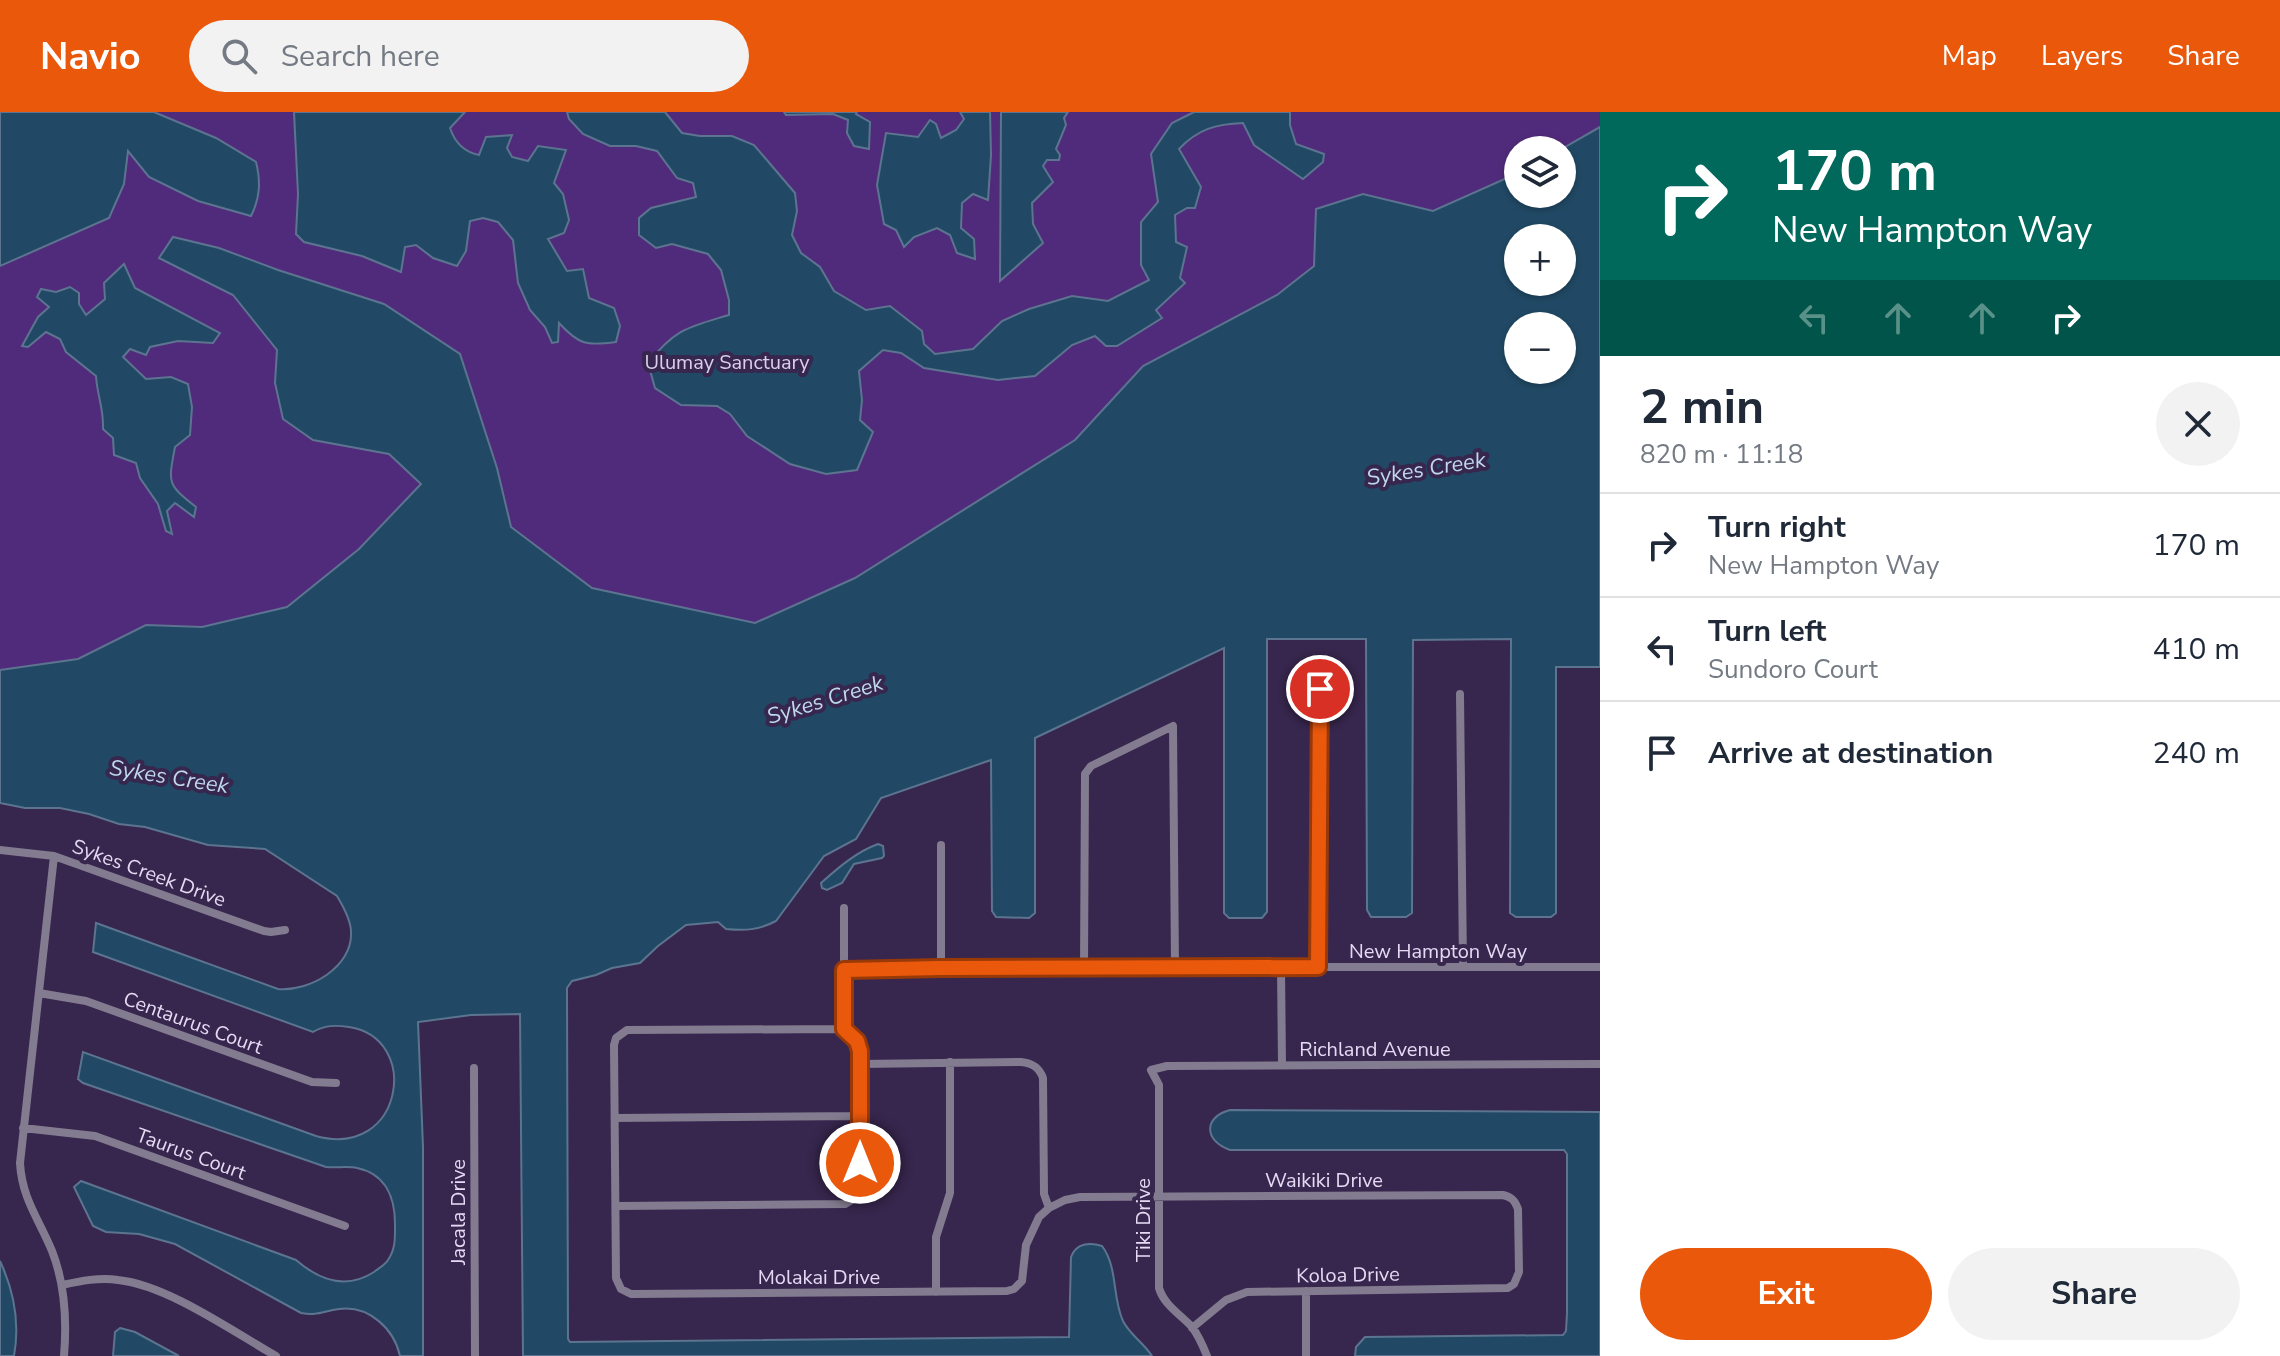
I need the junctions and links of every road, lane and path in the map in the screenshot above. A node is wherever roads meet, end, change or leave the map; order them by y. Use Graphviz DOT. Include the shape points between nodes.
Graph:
graph roads {
  1 [pos="1320,689"];
  2 [pos="1460,694"];
  3 [pos="941,845"];
  4 [pos="0,850"];
  5 [pos="54,856"];
  6 [pos="844,908"];
  7 [pos="285,930"];
  8 [pos="1463,966"];
  9 [pos="1175,967"];
  10 [pos="1318,967"];
  11 [pos="1600,967"];
  12 [pos="941,968"];
  13 [pos="1084,968"];
  14 [pos="1281,968"];
  15 [pos="844,970"];
  16 [pos="39,993"];
  17 [pos="844,1029"];
  18 [pos="950,1062"];
  19 [pos="860,1064"];
  20 [pos="1600,1064"];
  21 [pos="1282,1065"];
  22 [pos="474,1068"];
  23 [pos="1151,1070"];
  24 [pos="336,1083"];
  25 [pos="860,1116"];
  26 [pos="615,1118"];
  27 [pos="23,1128"];
  28 [pos="1159,1197"];
  29 [pos="616,1206"];
  30 [pos="1049,1208"];
  31 [pos="345,1226"];
  32 [pos="1514,1284"];
  33 [pos="62,1285"];
  34 [pos="1306,1291"];
  35 [pos="936,1292"];
  36 [pos="1192,1328"];
  37 [pos="64,1356"];
  38 [pos="276,1356"];
  39 [pos="475,1356"];
  40 [pos="1207,1356"];
  41 [pos="1306,1356"];
  1 -- 10 [label="street"];
  2 -- 8 [label="street"];
  3 -- 12 [label="street"];
  4 -- 5 [label="street, Sykes Creek Drive"];
  5 -- 7 [label="street, Sykes Creek Drive" via="264,931"];
  5 -- 16 [label="street"];
  6 -- 15 [label="street"];
  8 -- 10 [label="street, New Hampton Way"];
  8 -- 11 [label="street, New Hampton Way"];
  9 -- 13 [label="street, New Hampton Way"];
  9 -- 13 [label="street" via="1173,726 1091,766 1085,774"];
  9 -- 14 [label="street, New Hampton Way"];
  10 -- 14 [label="street, New Hampton Way"];
  12 -- 13 [label="street, New Hampton Way"];
  12 -- 15 [label="street, New Hampton Way"];
  14 -- 21 [label="street"];
  15 -- 17 [label="street"];
  16 -- 24 [label="street, Centaurus Court" via="86,1001 312,1082"];
  16 -- 27 [label="street"];
  17 -- 19 [label="street" via="857,1041"];
  17 -- 26 [label="street" via="627,1030 614,1045"];
  18 -- 19 [label="street"];
  18 -- 30 [label="street" via="1021,1062 1040,1070 1044,1194"];
  18 -- 35 [label="street" via="950,1193 936,1237"];
  19 -- 25 [label="street"];
  20 -- 21 [label="street, Richland Avenue"];
  21 -- 23 [label="street, Richland Avenue"];
  22 -- 39 [label="street, Jacala Drive"];
  23 -- 28 [label="street, Tiki Drive" via="1159,1085"];
  25 -- 26 [label="street"];
  25 -- 29 [label="street" via="861,1187 845,1204"];
  26 -- 29 [label="street"];
  27 -- 31 [label="street, Taurus Court" via="95,1136"];
  27 -- 33 [label="street" via="23,1189"];
  28 -- 30 [label="street, Waikiki Drive" via="1080,1197"];
  28 -- 32 [label="street, Waikiki Drive" via="1503,1195 1518,1209 1519,1272"];
  28 -- 36 [label="street, Tiki Drive" via="1159,1288 1162,1298"];
  29 -- 35 [label="street, Molakai Drive" via="616,1278 631,1294"];
  30 -- 35 [label="street, Molakai Drive" via="1026,1245 1017,1286 1007,1291"];
  32 -- 34 [label="street, Koloa Drive" via="1501,1290"];
  33 -- 37 [label="street"];
  33 -- 38 [label="street" via="110,1279 139,1284"];
  34 -- 36 [label="street, Koloa Drive" via="1238,1294"];
  34 -- 41 [label="street"];
  36 -- 40 [label="street, Tiki Drive"];
}
